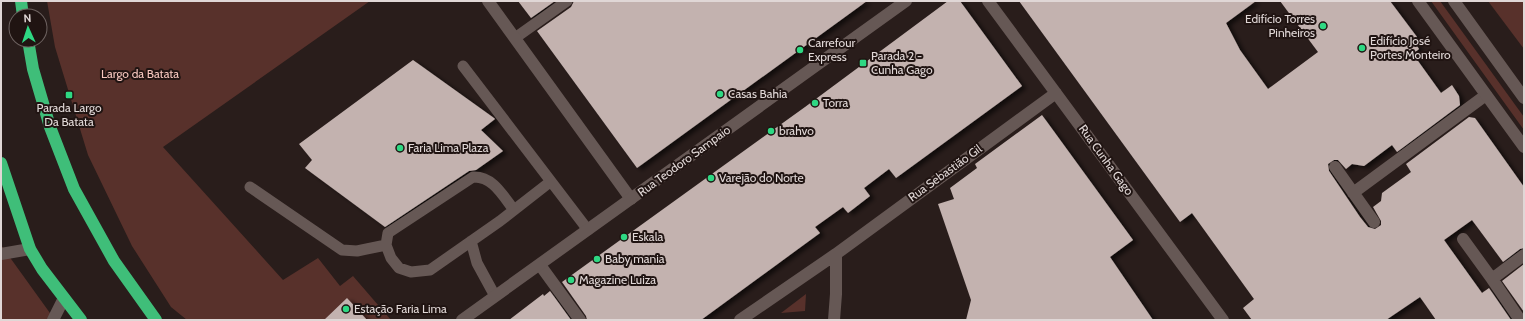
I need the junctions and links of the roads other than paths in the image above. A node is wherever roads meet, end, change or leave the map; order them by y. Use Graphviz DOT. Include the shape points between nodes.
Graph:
graph roads {
  1 [pos="488,1"];
  2 [pos="566,1"];
  3 [pos="906,1"];
  4 [pos="988,1"];
  5 [pos="1418,1"];
  6 [pos="1454,1"];
  7 [pos="515,38"];
  8 [pos="29,48"];
  9 [pos="463,66"];
  10 [pos="1056,93"];
  11 [pos="1486,94"];
  12 [pos="1524,98"];
  13 [pos="1524,147"];
  14 [pos="1,163"];
  15 [pos="1335,168"];
  16 [pos="550,182"];
  17 [pos="250,187"];
  18 [pos="1353,193"];
  19 [pos="631,199"];
  20 [pos="514,210"];
  21 [pos="1374,222"];
  22 [pos="588,230"];
  23 [pos="1463,239"];
  24 [pos="471,241"];
  25 [pos="386,245"];
  26 [pos="30,248"];
  27 [pos="1,254"];
  28 [pos="836,254"];
  29 [pos="1524,255"];
  30 [pos="540,264"];
  31 [pos="1492,279"];
  32 [pos="495,296"];
  33 [pos="64,298"];
  34 [pos="1518,317"];
  35 [pos="53,320"];
  36 [pos="81,320"];
  37 [pos="156,320"];
  38 [pos="462,320"];
  39 [pos="580,320"];
  40 [pos="740,320"];
  41 [pos="834,320"];
  42 [pos="1223,320"];
  1 -- 7 [label="street"];
  2 -- 7 [label="lane"];
  3 -- 19 [label="street, Rua Teodoro Sampaio"];
  4 -- 10 [label="street, Rua Cunha Gago"];
  5 -- 11 [label="street"];
  6 -- 12 [label="street"];
  7 -- 19 [label="street"];
  8 -- 37 [label="highway" via="32,69 50,127 74,189 114,261"];
  9 -- 16 [label="lane"];
  10 -- 28 [label="street, Rua Sebastião Gil"];
  10 -- 42 [label="street, Rua Cunha Gago"];
  11 -- 13 [label="street"];
  11 -- 18 [label="street"];
  14 -- 26 [label="highway"];
  15 -- 18 [label="street"];
  16 -- 20 [label="lane"];
  16 -- 22 [label="lane"];
  17 -- 25 [label="lane" via="342,250 357,251"];
  18 -- 21 [label="street"];
  19 -- 22 [label="street, Rua Teodoro Sampaio"];
  20 -- 24 [label="lane"];
  20 -- 25 [label="lane" via="490,181 473,177 388,233"];
  22 -- 30 [label="street, Rua Teodoro Sampaio"];
  23 -- 31 [label="street"];
  24 -- 25 [label="lane" via="430,270 411,272 399,268 391,258"];
  24 -- 32 [label="lane" via="477,264"];
  26 -- 27 [label="street"];
  26 -- 33 [label="highway"];
  28 -- 40 [label="street, Rua Sebastião Gil"];
  28 -- 41 [label="street"];
  29 -- 31 [label="street"];
  30 -- 32 [label="street, Rua Teodoro Sampaio"];
  30 -- 39 [label="street"];
  31 -- 34 [label="street"];
  32 -- 38 [label="street, Rua Teodoro Sampaio"];
  33 -- 35 [label="street"];
  33 -- 36 [label="highway"];
}
